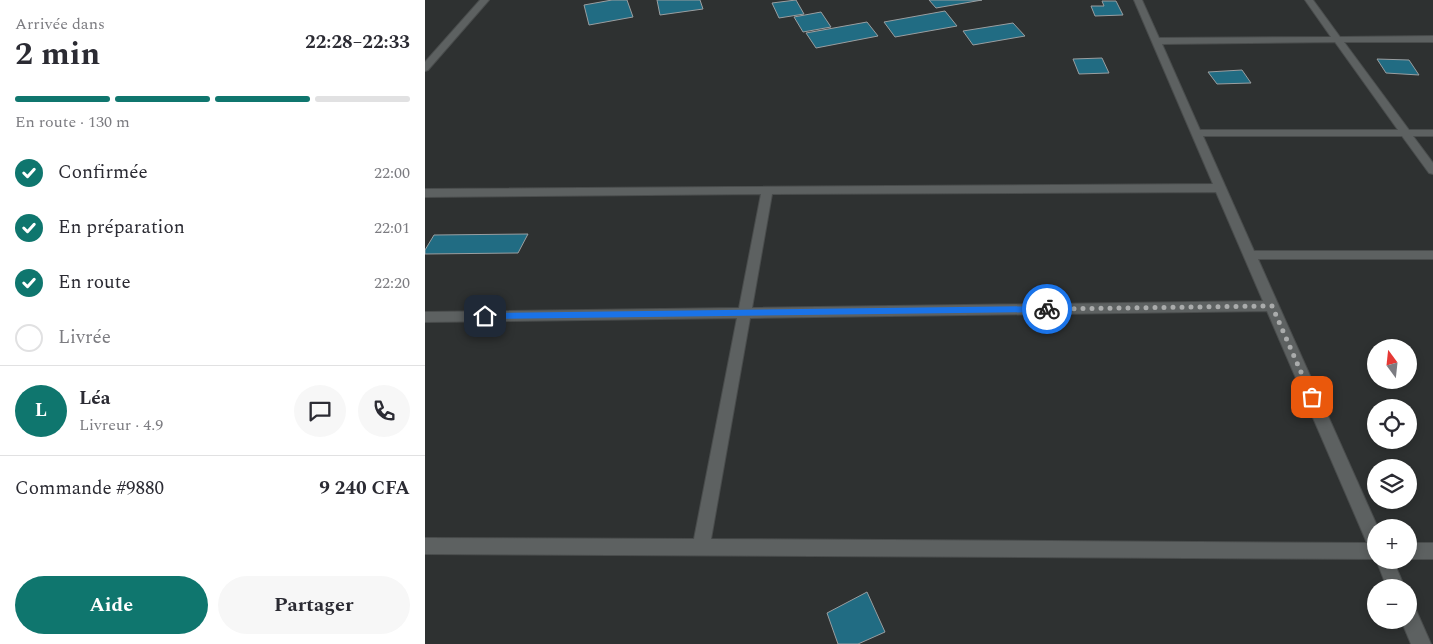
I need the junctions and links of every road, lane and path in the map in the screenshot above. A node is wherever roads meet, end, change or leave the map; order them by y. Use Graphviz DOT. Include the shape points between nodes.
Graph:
graph roads {
  1 [pos="485,0"];
  2 [pos="1138,0"];
  3 [pos="1309,0"];
  4 [pos="1433,38"];
  5 [pos="1338,39"];
  6 [pos="1155,41"];
  7 [pos="425,68"];
  8 [pos="1195,133"];
  9 [pos="1405,133"];
  10 [pos="1433,133"];
  11 [pos="1433,171"];
  12 [pos="1220,188"];
  13 [pos="767,191"];
  14 [pos="425,193"];
  15 [pos="1249,255"];
  16 [pos="1433,255"];
  17 [pos="1272,306"];
  18 [pos="744,313"];
  19 [pos="425,317"];
  20 [pos="1367,522"];
  21 [pos="425,546"];
  22 [pos="701,548"];
  23 [pos="1367,550"];
  24 [pos="1417,551"];
  25 [pos="1433,551"];
  26 [pos="1415,629"];
  27 [pos="1421,644"];
  1 -- 7 [label="street"];
  2 -- 6 [label="street"];
  3 -- 5 [label="street"];
  4 -- 5 [label="street"];
  5 -- 6 [label="street"];
  5 -- 9 [label="street"];
  6 -- 8 [label="street"];
  8 -- 9 [label="street"];
  8 -- 12 [label="street"];
  9 -- 10 [label="street"];
  9 -- 11 [label="street"];
  12 -- 13 [label="street"];
  12 -- 15 [label="street"];
  13 -- 14 [label="street"];
  13 -- 18 [label="street"];
  15 -- 16 [label="street"];
  15 -- 17 [label="street"];
  17 -- 18 [label="street"];
  17 -- 20 [label="street"];
  18 -- 19 [label="street"];
  18 -- 22 [label="street"];
  21 -- 22 [label="street"];
  22 -- 23 [label="street"];
  24 -- 25 [label="street"];
  26 -- 27 [label="street"];
}
